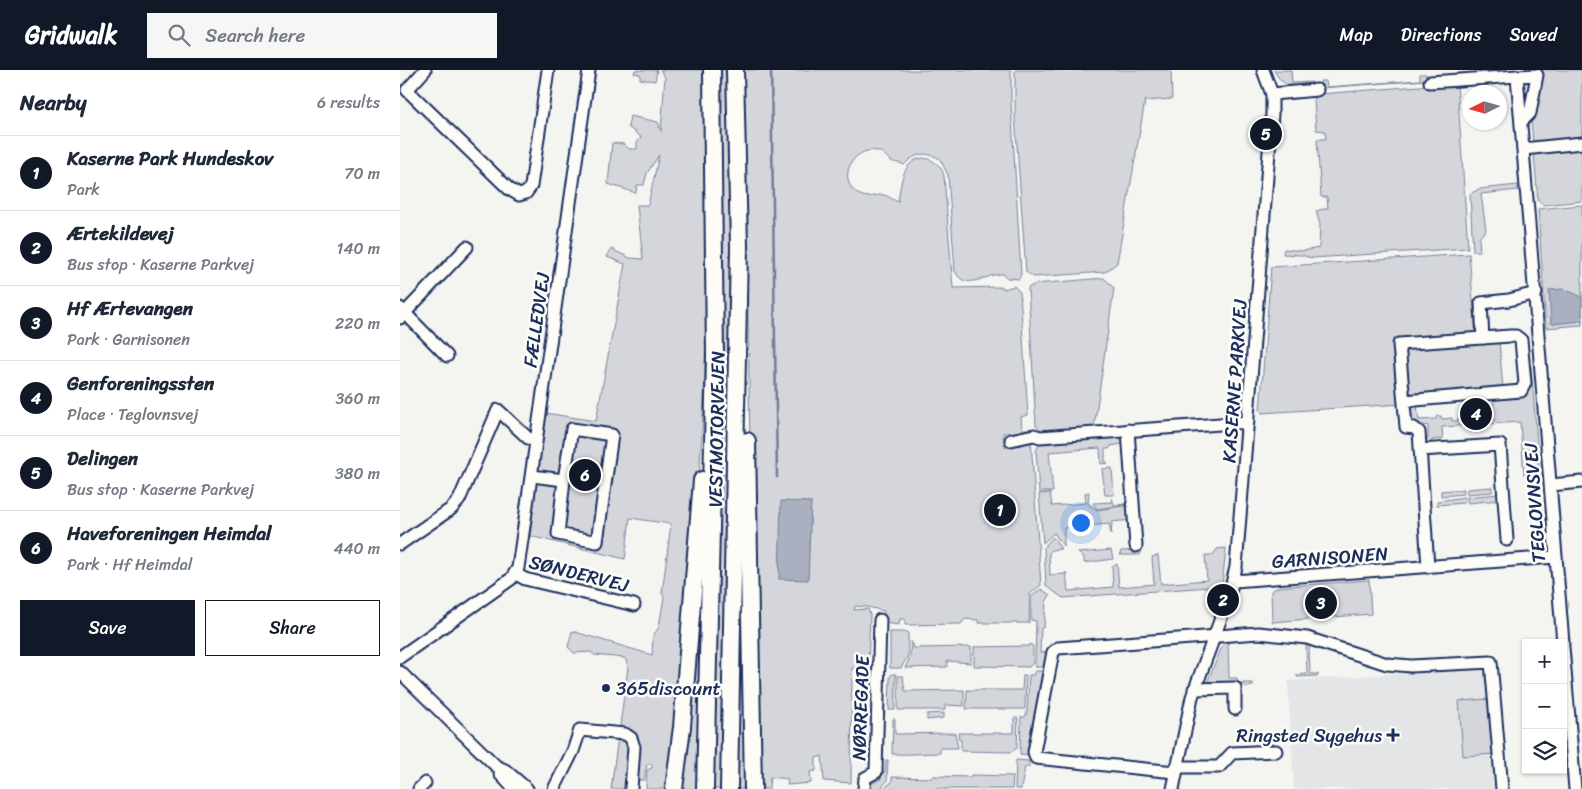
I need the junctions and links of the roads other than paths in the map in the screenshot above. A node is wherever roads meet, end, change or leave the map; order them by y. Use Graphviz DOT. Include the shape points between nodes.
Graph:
graph roads {
  1 [pos="425,70"];
  2 [pos="548,70"];
  3 [pos="589,70"];
  4 [pos="712,70"];
  5 [pos="735,70"];
  6 [pos="1262,70"];
  7 [pos="1517,76"];
  8 [pos="1430,82"];
  9 [pos="1317,90"];
  10 [pos="1272,94"];
  11 [pos="1522,122"];
  12 [pos="1582,143"];
  13 [pos="1524,149"];
  14 [pos="467,247"];
  15 [pos="739,247"];
  16 [pos="1536,293"];
  17 [pos="402,313"];
  18 [pos="1483,338"];
  19 [pos="446,356"];
  20 [pos="715,356"];
  21 [pos="1541,361"];
  22 [pos="1523,363"];
  23 [pos="1404,401"];
  24 [pos="1248,422"];
  25 [pos="1128,430"];
  26 [pos="1011,440"];
  27 [pos="536,441"];
  28 [pos="1420,450"];
  29 [pos="532,476"];
  30 [pos="564,480"];
  31 [pos="1582,482"];
  32 [pos="1551,485"];
  33 [pos="1507,540"];
  34 [pos="400,544"];
  35 [pos="1136,546"];
  36 [pos="1556,557"];
  37 [pos="1428,567"];
  38 [pos="516,574"];
  39 [pos="1234,581"];
  40 [pos="634,605"];
  41 [pos="880,620"];
  42 [pos="1214,635"];
  43 [pos="1563,639"];
  44 [pos="400,657"];
  45 [pos="400,672"];
  46 [pos="1566,684"];
  47 [pos="1194,689"];
  48 [pos="1235,709"];
  49 [pos="1276,751"];
  50 [pos="496,766"];
  51 [pos="1175,770"];
  52 [pos="514,789"];
  53 [pos="527,789"];
  54 [pos="554,789"];
  55 [pos="630,789"];
  56 [pos="674,789"];
  57 [pos="705,789"];
  58 [pos="729,789"];
  59 [pos="753,789"];
  60 [pos="864,789"];
  61 [pos="1173,789"];
  62 [pos="1502,789"];
  63 [pos="1575,789"];
  1 -- 2 [label="street" via="407,90 519,195 526,193 531,186"];
  3 -- 27 [label="street, FÆLLEDVEJ"];
  4 -- 20 [label="highway, VESTMOTORVEJEN"];
  5 -- 15 [label="highway, VESTMOTORVEJEN"];
  6 -- 10 [label="street, KASERNE PARKVEJ"];
  7 -- 8 [label="street"];
  7 -- 11 [label="street, TEGLOVNSVEJ"];
  7 -- 11 [label="street, TEGLOVNSVEJ" via="1536,75 1530,113"];
  9 -- 10 [label="street"];
  10 -- 24 [label="street, KASERNE PARKVEJ"];
  11 -- 13 [label="street, TEGLOVNSVEJ"];
  12 -- 13 [label="street"];
  13 -- 16 [label="street, TEGLOVNSVEJ"];
  14 -- 17 [label="street"];
  15 -- 58 [label="highway, VESTMOTORVEJEN"];
  15 -- 59 [label="highway" via="745,278"];
  16 -- 18 [label="street" via="1481,303"];
  16 -- 21 [label="street, TEGLOVNSVEJ"];
  17 -- 19 [label="street"];
  18 -- 22 [label="street" via="1519,338"];
  18 -- 23 [label="street" via="1399,344"];
  20 -- 56 [label="highway"];
  20 -- 57 [label="highway, VESTMOTORVEJEN"];
  21 -- 22 [label="street"];
  21 -- 32 [label="street, TEGLOVNSVEJ"];
  22 -- 23 [label="street" via="1524,386 1519,392"];
  23 -- 28 [label="street" via="1406,426 1419,432"];
  24 -- 25 [label="street"];
  24 -- 39 [label="street, KASERNE PARKVEJ"];
  25 -- 26 [label="street" via="1034,435"];
  25 -- 35 [label="street"];
  27 -- 29 [label="street, FÆLLEDVEJ"];
  27 -- 34 [label="street" via="528,438 498,410 459,500"];
  28 -- 33 [label="street" via="1500,445"];
  28 -- 37 [label="street"];
  29 -- 30 [label="street"];
  29 -- 38 [label="street, FÆLLEDVEJ"];
  30 -- 30 [label="street" via="558,534 597,542 612,435 572,429"];
  31 -- 32 [label="street"];
  32 -- 36 [label="street, TEGLOVNSVEJ"];
  36 -- 37 [label="street, GARNISONEN"];
  36 -- 43 [label="street, TEGLOVNSVEJ"];
  37 -- 39 [label="street, GARNISONEN"];
  38 -- 40 [label="street, SØNDERVEJ" via="525,579"];
  38 -- 44 [label="street"];
  39 -- 42 [label="street, KASERNE PARKVEJ"];
  41 -- 60 [label="street, NØRREGADE" via="876,772 865,778"];
  42 -- 47 [label="street, KASERNE PARKVEJ"];
  42 -- 51 [label="street" via="1058,648 1054,652 1034,752 1036,758"];
  42 -- 62 [label="street" via="1258,633 1307,638 1387,664 1491,662"];
  45 -- 50 [label="street"];
  46 -- 63 [label="street"];
  47 -- 48 [label="street" via="1235,688"];
  47 -- 51 [label="street, KASERNE PARKVEJ"];
  49 -- 51 [label="street" via="1232,753 1219,767"];
  50 -- 52 [label="street"];
  50 -- 53 [label="street"];
  51 -- 61 [label="street, KASERNE PARKVEJ"];
  54 -- 55 [label="street" via="580,730 625,734 631,738 634,748"];
}
